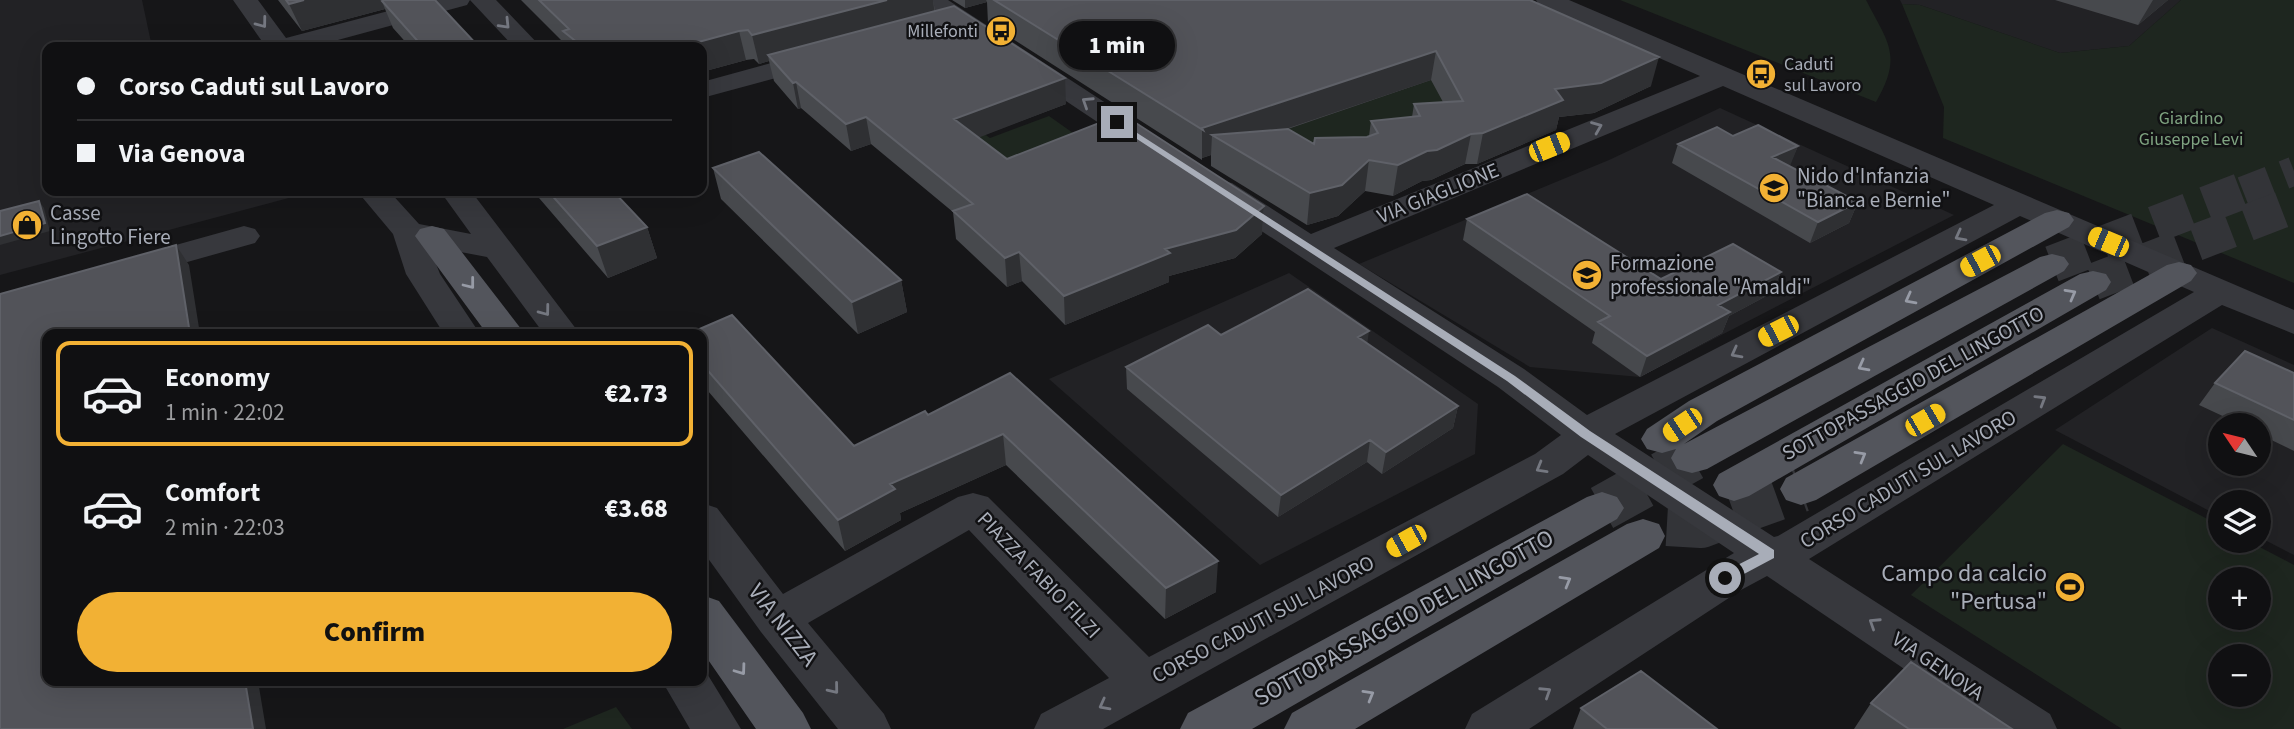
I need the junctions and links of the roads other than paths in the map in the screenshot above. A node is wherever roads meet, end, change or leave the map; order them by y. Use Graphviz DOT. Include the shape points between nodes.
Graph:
graph roads {
  1 [pos="244,0"];
  2 [pos="458,0"];
  3 [pos="482,0"];
  4 [pos="932,0"];
  5 [pos="1548,0"];
  6 [pos="994,11"];
  7 [pos="961,20"];
  8 [pos="929,29"];
  9 [pos="358,38"];
  10 [pos="277,42"];
  11 [pos="324,42"];
  12 [pos="523,42"];
  13 [pos="843,52"];
  14 [pos="1723,76"];
  15 [pos="707,89"];
  16 [pos="378,196"];
  17 [pos="459,196"];
  18 [pos="2020,204"];
  19 [pos="2057,220"];
  20 [pos="420,234"];
  21 [pos="244,236"];
  22 [pos="1308,247"];
  23 [pos="498,249"];
  24 [pos="2052,264"];
  25 [pos="2179,273"];
  26 [pos="102,277"];
  27 [pos="2093,282"];
  28 [pos="2219,290"];
  29 [pos="2294,323"];
  30 [pos="459,329"];
  31 [pos="502,329"];
  32 [pos="558,329"];
  33 [pos="1586,434"];
  34 [pos="1734,485"];
  35 [pos="1801,489"];
  36 [pos="1602,508"];
  37 [pos="707,526"];
  38 [pos="1643,536"];
  39 [pos="1770,554"];
  40 [pos="777,620"];
  41 [pos="707,621"];
  42 [pos="1144,683"];
  43 [pos="689,686"];
  44 [pos="717,729"];
  45 [pos="785,729"];
  46 [pos="867,729"];
  47 [pos="1058,729"];
  48 [pos="1206,729"];
  49 [pos="1310,729"];
  50 [pos="1489,729"];
  51 [pos="2033,729"];
  1 -- 10 [label="street, one-way"];
  2 -- 9 [label="street"];
  3 -- 12 [label="street, one-way"];
  4 -- 7 [label="street, VIA GENOVA"];
  5 -- 14 [label="street"];
  6 -- 7 [label="street"];
  7 -- 8 [label="street"];
  22 -- 7 [label="street, VIA GENOVA, one-way"];
  9 -- 11 [label="street"];
  13 -- 15 [label="street"];
  14 -- 18 [label="street"];
  22 -- 14 [label="street, VIA GIAGLIONE, one-way"];
  16 -- 20 [label="street"];
  17 -- 23 [label="street"];
  18 -- 19 [label="street"];
  18 -- 33 [label="street, CORSO CADUTI SUL LAVORO, one-way"];
  19 -- 24 [label="main road, SOTTOPASSAGGIO DEL LINGOTTO" via="1703,411 1677,448"];
  19 -- 25 [label="street"];
  20 -- 23 [label="street"];
  20 -- 30 [label="street" via="423,274"];
  20 -- 31 [label="main road, one-way"];
  21 -- 26 [label="street"];
  22 -- 33 [label="street, VIA GENOVA" via="1511,378"];
  23 -- 32 [label="street, one-way"];
  25 -- 28 [label="street"];
  35 -- 25 [label="main road, one-way"];
  34 -- 27 [label="main road, SOTTOPASSAGGIO DEL LINGOTTO, one-way"];
  28 -- 29 [label="street"];
  39 -- 28 [label="street, CORSO CADUTI SUL LAVORO, one-way" via="1808,540"];
  33 -- 39 [label="street, VIA GENOVA"];
  33 -- 42 [label="street, CORSO CADUTI SUL LAVORO, one-way" via="1549,464"];
  36 -- 48 [label="main road, SOTTOPASSAGGIO DEL LINGOTTO"];
  37 -- 40 [label="street, VIA NIZZA"];
  49 -- 38 [label="main road, SOTTOPASSAGGIO DEL LINGOTTO, one-way"];
  50 -- 39 [label="street, CORSO CADUTI SUL LAVORO, one-way" via="1718,582"];
  51 -- 39 [label="street, VIA GENOVA, one-way"];
  40 -- 42 [label="street, PIAZZA FABIO FILZI" via="973,508"];
  40 -- 46 [label="street, VIA NIZZA, one-way"];
  41 -- 45 [label="main road, one-way"];
  42 -- 47 [label="street, CORSO CADUTI SUL LAVORO, one-way"];
  43 -- 44 [label="street"];
}
